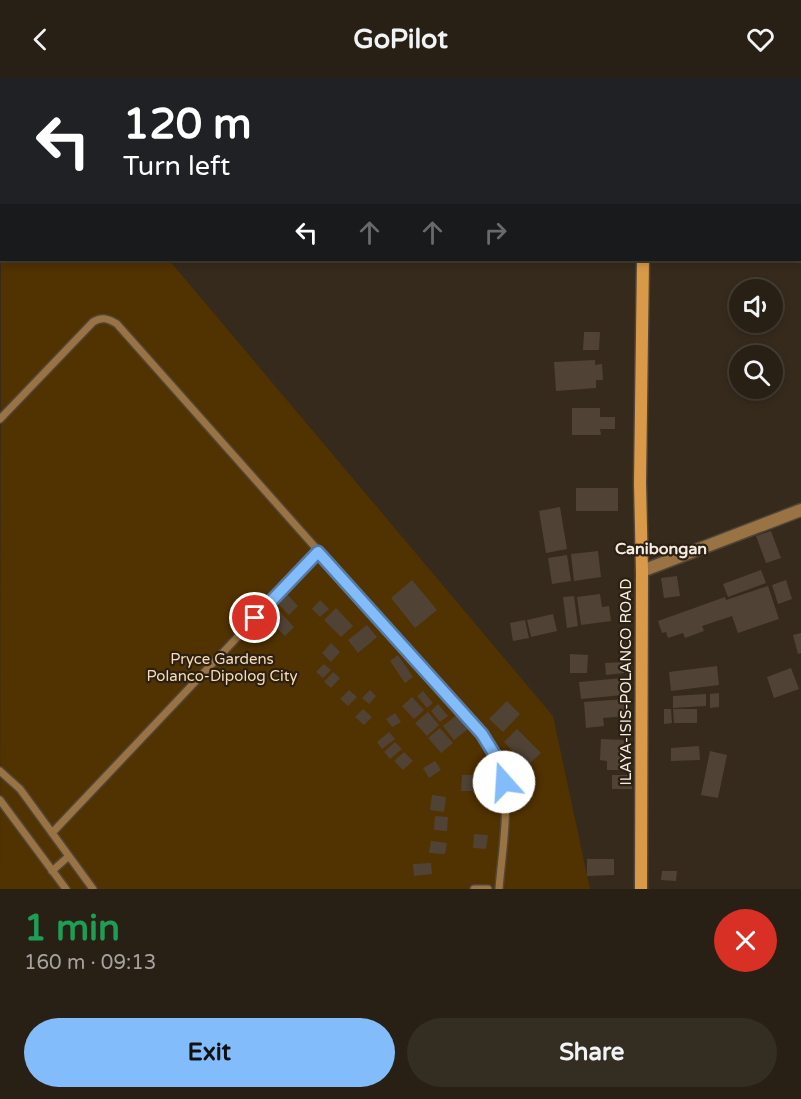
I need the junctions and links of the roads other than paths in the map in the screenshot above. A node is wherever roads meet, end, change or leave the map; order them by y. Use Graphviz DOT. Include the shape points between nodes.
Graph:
graph roads {
  1 [pos="643,261"];
  2 [pos="0,419"];
  3 [pos="801,510"];
  4 [pos="318,552"];
  5 [pos="642,571"];
  6 [pos="0,771"];
  7 [pos="0,800"];
  8 [pos="52,833"];
  9 [pos="69,856"];
  10 [pos="52,871"];
  11 [pos="66,889"];
  12 [pos="93,889"];
  13 [pos="474,889"];
  14 [pos="488,889"];
  15 [pos="499,889"];
  16 [pos="641,889"];
  1 -- 5 [label="main road, ILAYA-ISIS-POLANCO ROAD" via="639,483"];
  2 -- 4 [label="lane" via="93,322 109,319"];
  3 -- 5 [label="street"];
  4 -- 8 [label="lane"];
  4 -- 15 [label="lane" via="482,734 498,760 505,804"];
  5 -- 16 [label="main road, ILAYA-ISIS-POLANCO ROAD"];
  6 -- 8 [label="lane" via="20,789"];
  7 -- 10 [label="lane"];
  8 -- 9 [label="lane"];
  9 -- 10 [label="lane"];
  9 -- 12 [label="lane"];
  10 -- 11 [label="lane"];
  13 -- 14 [label="lane"];
}
